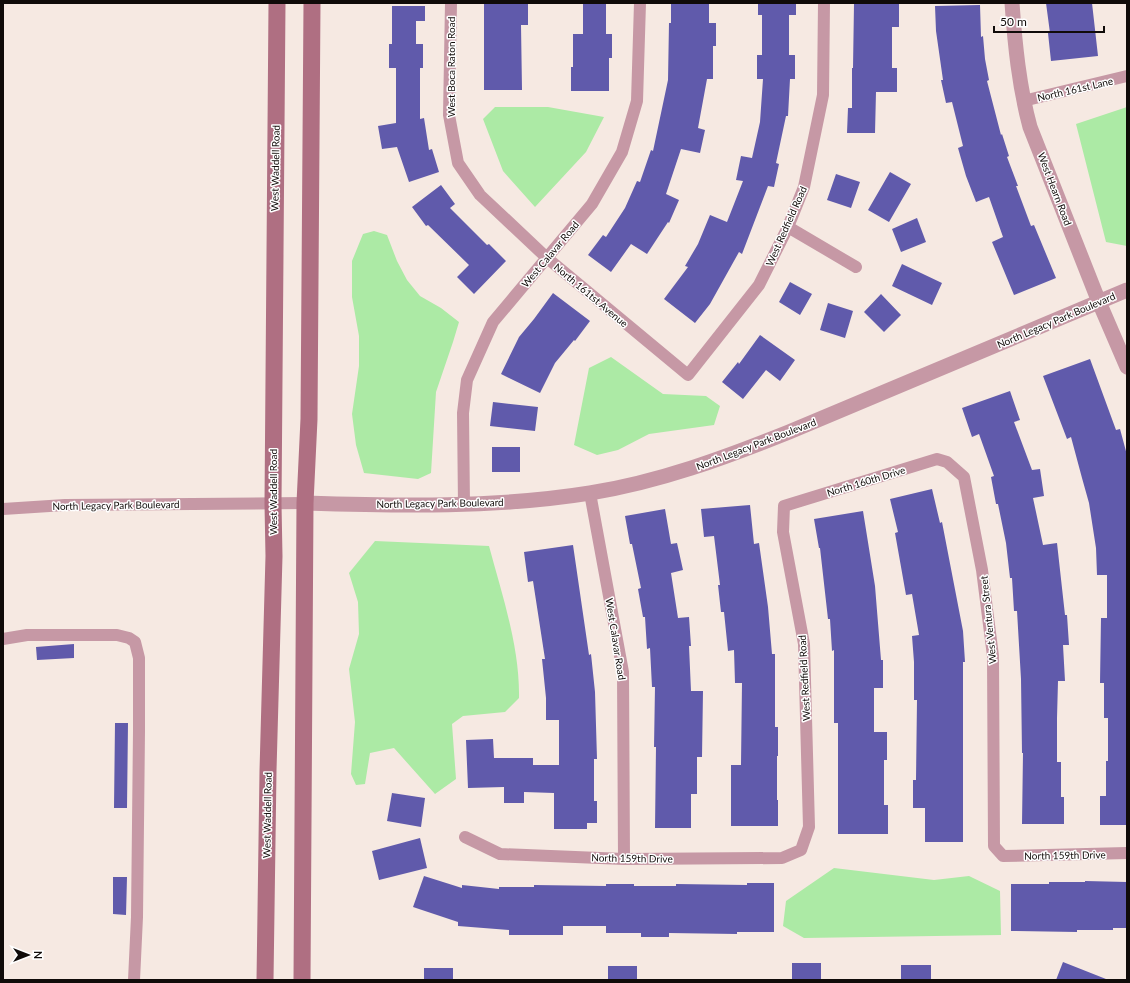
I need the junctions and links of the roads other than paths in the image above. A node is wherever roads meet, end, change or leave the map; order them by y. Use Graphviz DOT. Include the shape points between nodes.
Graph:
graph roads {
  1 [pos="277,3"];
  2 [pos="312,3"];
  3 [pos="451,3"];
  4 [pos="640,3"];
  5 [pos="824,3"];
  6 [pos="1012,3"];
  7 [pos="1127,76"];
  8 [pos="1023,101"];
  9 [pos="480,195"];
  10 [pos="788,227"];
  11 [pos="547,258"];
  12 [pos="856,267"];
  13 [pos="1127,290"];
  14 [pos="1099,302"];
  15 [pos="1127,367"];
  16 [pos="688,376"];
  17 [pos="947,462"];
  18 [pos="590,493"];
  19 [pos="305,503"];
  20 [pos="272,504"];
  21 [pos="464,505"];
  22 [pos="784,506"];
  23 [pos="3,509"];
  24 [pos="3,639"];
  25 [pos="465,837"];
  26 [pos="801,850"];
  27 [pos="1127,854"];
  28 [pos="1003,856"];
  29 [pos="624,859"];
  30 [pos="134,980"];
  31 [pos="265,980"];
  32 [pos="302,980"];
  1 -- 20 [label="main road, West Waddell Road"];
  2 -- 19 [label="main road" via="309,419"];
  3 -- 9 [label="street, West Boca Raton Road" via="449,115 458,163"];
  4 -- 11 [label="street, West Calavar Road" via="638,101 622,152 592,204"];
  5 -- 10 [label="street, West Redfield Road" via="823,96 804,187"];
  6 -- 8 [label="street, West Hearn Road"];
  7 -- 8 [label="street, North 161st Lane"];
  8 -- 14 [label="street, West Hearn Road" via="1030,126"];
  9 -- 11 [label="street, North 161tst Avenue"];
  10 -- 12 [label="street"];
  10 -- 16 [label="street, West Redfield Road" via="759,285"];
  11 -- 16 [label="street, North 161tst Avenue"];
  11 -- 21 [label="street, West Calavar Road" via="493,322 467,380 463,413"];
  13 -- 14 [label="street, North Legacy Park Boulevard"];
  14 -- 15 [label="street, West Hearn Road"];
  14 -- 18 [label="street, North Legacy Park Boulevard" via="738,452 648,481"];
  17 -- 22 [label="street, North 160th Drive" via="937,459"];
  17 -- 28 [label="street, West Ventura Street" via="964,477 982,570 993,656 994,846"];
  18 -- 21 [label="street, North Legacy Park Boulevard" via="517,502"];
  18 -- 29 [label="street, West Calavar Road" via="623,672"];
  19 -- 20 [label="street, North Legacy Park Boulevard"];
  19 -- 21 [label="street, North Legacy Park Boulevard"];
  19 -- 32 [label="main road"];
  20 -- 23 [label="street, North Legacy Park Boulevard" via="65,505"];
  20 -- 31 [label="main road, West Waddell Road" via="274,556"];
  22 -- 26 [label="street, West Redfield Road" via="783,532 804,644 809,827"];
  24 -- 30 [label="street" via="28,635 117,635 135,642 139,658 140,731"];
  25 -- 29 [label="street, North 159th Drive" via="500,854"];
  26 -- 29 [label="street, North 159th Drive" via="782,858"];
  27 -- 28 [label="street, North 159th Drive"];
}
